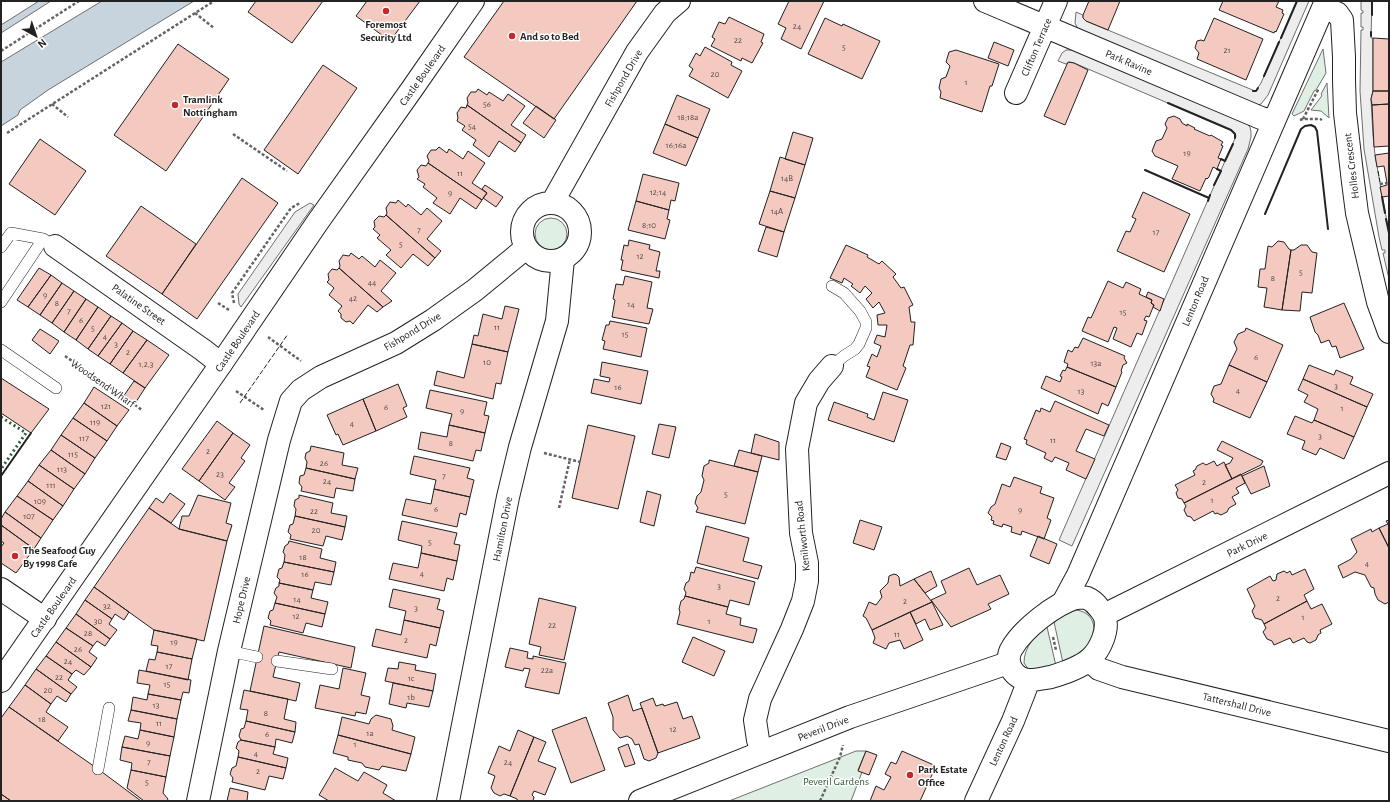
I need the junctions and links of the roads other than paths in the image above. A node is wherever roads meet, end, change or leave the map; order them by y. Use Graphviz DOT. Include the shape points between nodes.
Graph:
graph roads {
  1 [pos="473,1"];
  2 [pos="679,1"];
  3 [pos="985,1"];
  4 [pos="1056,1"];
  5 [pos="1324,4"];
  6 [pos="1045,26"];
  7 [pos="1016,93"];
  8 [pos="1273,121"];
  9 [pos="552,203"];
  10 [pos="49,242"];
  11 [pos="1,247"];
  12 [pos="526,248"];
  13 [pos="563,259"];
  14 [pos="832,286"];
  15 [pos="1,302"];
  16 [pos="1389,332"];
  17 [pos="1,350"];
  18 [pos="221,364"];
  19 [pos="832,366"];
  20 [pos="56,388"];
  21 [pos="291,401"];
  22 [pos="1389,473"];
  23 [pos="1,589"];
  24 [pos="1064,602"];
  25 [pos="1104,615"];
  26 [pos="45,618"];
  27 [pos="230,651"];
  28 [pos="257,657"];
  29 [pos="1089,660"];
  30 [pos="277,661"];
  31 [pos="1008,664"];
  32 [pos="332,669"];
  33 [pos="1029,680"];
  34 [pos="1,681"];
  35 [pos="109,708"];
  36 [pos="1389,741"];
  37 [pos="762,752"];
  38 [pos="98,769"];
  39 [pos="198,801"];
  40 [pos="448,801"];
  41 [pos="640,801"];
  42 [pos="976,801"];
  1 -- 18 [label="street, Castle Boulevard"];
  2 -- 9 [label="street, Fishpond Drive" via="665,13 637,52"];
  3 -- 6 [label="street, Park Ravine"];
  4 -- 6 [label="street, Clifton Terrace"];
  5 -- 8 [label="street, Lenton Road"];
  5 -- 16 [label="street, Holles Crescent" via="1342,20 1345,113 1357,213 1378,302"];
  6 -- 7 [label="street, Clifton Terrace"];
  6 -- 8 [label="street, Park Ravine" via="1260,118"];
  8 -- 24 [label="street, Lenton Road" via="1078,575"];
  9 -- 12 [label="street" via="538,206 526,218 522,235"];
  9 -- 13 [label="street" via="568,209 574,215 580,231 576,248"];
  10 -- 11 [label="lane" via="11,233"];
  10 -- 15 [label="lane"];
  10 -- 18 [label="street, Palatine Street"];
  12 -- 13 [label="street" via="546,261"];
  12 -- 21 [label="street, Fishpond Drive" via="475,290 427,324 396,343 321,376 301,390"];
  13 -- 40 [label="street, Hamilton Drive" via="557,321 518,454"];
  14 -- 19 [label="lane" via="844,293 866,322 859,344"];
  17 -- 20 [label="lane"];
  18 -- 26 [label="street, Castle Boulevard"];
  19 -- 37 [label="street, Kenilworth Road" via="819,381 806,403 797,449 800,533 807,563 806,581 803,600 792,629 760,699 755,720"];
  21 -- 27 [label="street, Hope Drive" via="277,448"];
  22 -- 25 [label="street, Park Drive"];
  23 -- 26 [label="street"];
  24 -- 25 [label="street, Lenton Road" via="1075,598 1087,598 1096,603"];
  24 -- 31 [label="street, Lenton Road" via="1018,639 1009,654"];
  25 -- 29 [label="street" via="1101,645"];
  26 -- 34 [label="street, Castle Boulevard"];
  27 -- 28 [label="lane"];
  27 -- 39 [label="street, Hope Drive"];
  29 -- 33 [label="street" via="1062,674"];
  29 -- 36 [label="street, Tattershall Drive" via="1099,669 1122,677"];
  30 -- 32 [label="lane"];
  31 -- 33 [label="street" via="1015,674"];
  31 -- 37 [label="street, Peveril Drive" via="850,717"];
  33 -- 42 [label="street, Lenton Road"];
  35 -- 38 [label="lane"];
  37 -- 41 [label="street, Peveril Drive"];
}
